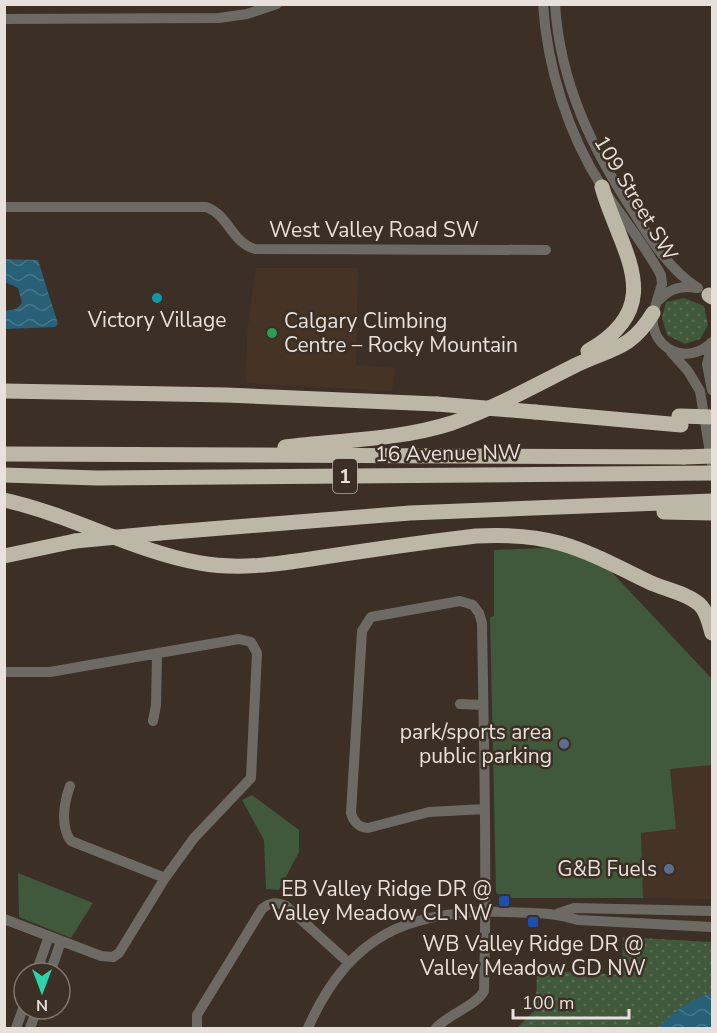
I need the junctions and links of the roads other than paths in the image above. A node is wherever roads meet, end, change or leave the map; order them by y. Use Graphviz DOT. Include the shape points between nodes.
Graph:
graph roads {
  1 [pos="277,4"];
  2 [pos="543,4"];
  3 [pos="555,4"];
  4 [pos="4,19"];
  5 [pos="602,187"];
  6 [pos="4,207"];
  7 [pos="546,250"];
  8 [pos="708,295"];
  9 [pos="654,310"];
  10 [pos="712,344"];
  11 [pos="669,350"];
  12 [pos="551,378"];
  13 [pos="4,390"];
  14 [pos="712,390"];
  15 [pos="712,417"];
  16 [pos="680,421"];
  17 [pos="712,427"];
  18 [pos="4,454"];
  19 [pos="232,455"];
  20 [pos="712,456"];
  21 [pos="712,465"];
  22 [pos="712,473"];
  23 [pos="4,475"];
  24 [pos="4,500"];
  25 [pos="712,501"];
  26 [pos="693,507"];
  27 [pos="712,513"];
  28 [pos="75,541"];
  29 [pos="4,549"];
  30 [pos="4,556"];
  31 [pos="712,633"];
  32 [pos="156,654"];
  33 [pos="4,672"];
  34 [pos="460,704"];
  35 [pos="483,705"];
  36 [pos="153,721"];
  37 [pos="70,786"];
  38 [pos="485,809"];
  39 [pos="165,878"];
  40 [pos="487,911"];
  41 [pos="712,911"];
  42 [pos="558,913"];
  43 [pos="4,919"];
  44 [pos="712,927"];
  45 [pos="49,936"];
  46 [pos="61,941"];
  47 [pos="40,961"];
  48 [pos="54,961"];
  49 [pos="349,963"];
  50 [pos="197,1029"];
  51 [pos="308,1029"];
  52 [pos="436,1029"];
  1 -- 4 [label="street" via="219,18"];
  2 -- 5 [label="street, 109 Street SW" via="564,107"];
  3 -- 8 [label="street, 109 Street SW" via="562,56 586,131 608,173 650,238 686,281"];
  5 -- 9 [label="street, 109 Street SW" via="661,275"];
  5 -- 12 [label="highway" via="630,257 632,300 614,333"];
  6 -- 7 [label="street, West Valley Road SW" via="206,207 220,214 238,240 255,249"];
  8 -- 9 [label="street" via="685,286 673,289"];
  9 -- 11 [label="street" via="654,331"];
  9 -- 12 [label="highway" via="645,327 626,346"];
  10 -- 11 [label="street" via="694,354"];
  10 -- 14 [label="street" via="707,371"];
  11 -- 21 [label="street" via="700,390"];
  12 -- 19 [label="highway" via="450,423 391,435"];
  13 -- 16 [label="highway, bridge" via="437,404"];
  15 -- 16 [label="highway, bridge"];
  16 -- 17 [label="highway"];
  18 -- 19 [label="highway, 16 Avenue NW / 1"];
  19 -- 20 [label="highway, 16 Avenue NW / 1, bridge"];
  22 -- 23 [label="highway, 16 Avenue NW / 1" via="109,478"];
  24 -- 31 [label="highway" via="40,508 172,556 217,566 294,562 499,534 552,540 599,555 693,600 705,613"];
  25 -- 26 [label="highway"];
  26 -- 27 [label="highway"];
  26 -- 28 [label="highway, bridge" via="410,513"];
  28 -- 29 [label="highway"];
  28 -- 30 [label="highway"];
  32 -- 33 [label="street" via="50,672"];
  32 -- 36 [label="street"];
  32 -- 39 [label="street" via="239,639 251,642 257,654 251,778 194,838"];
  34 -- 35 [label="street"];
  35 -- 38 [label="street"];
  35 -- 38 [label="street" via="482,623 473,605 456,601 377,615 365,622 351,813 354,820 368,828 429,812"];
  37 -- 39 [label="street" via="65,799 65,830 71,841"];
  38 -- 40 [label="street"];
  39 -- 46 [label="street" via="113,957"];
  40 -- 42 [label="street"];
  40 -- 49 [label="street" via="456,911 421,918 380,938"];
  40 -- 52 [label="street" via="483,995"];
  41 -- 42 [label="street" via="574,908"];
  42 -- 44 [label="street" via="578,920"];
  43 -- 45 [label="street"];
  45 -- 46 [label="street"];
  45 -- 47 [label="street"];
  46 -- 48 [label="street"];
  49 -- 50 [label="street" via="286,906 268,904 197,1015"];
  49 -- 51 [label="street" via="327,989"];
}
